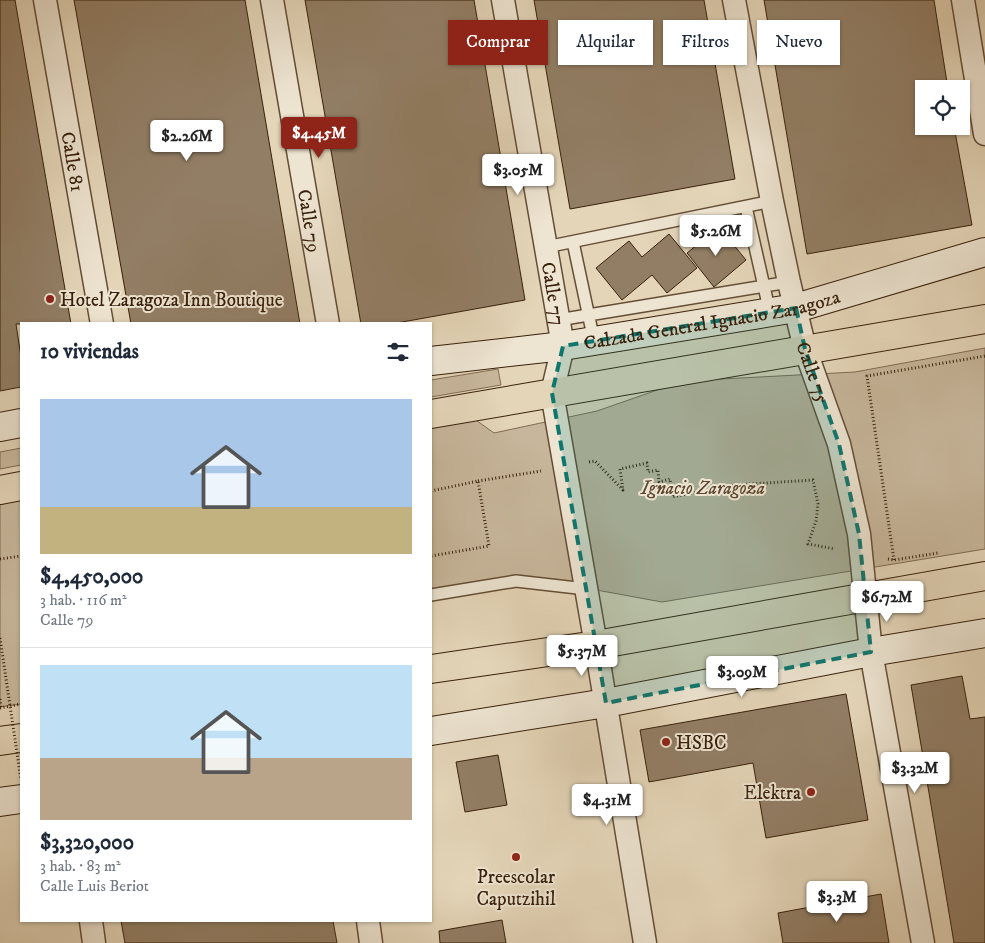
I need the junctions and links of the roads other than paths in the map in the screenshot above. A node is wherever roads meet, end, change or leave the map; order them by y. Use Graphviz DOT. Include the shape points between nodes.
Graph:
graph roads {
  1 [pos="45,0"];
  2 [pos="272,0"];
  3 [pos="503,0"];
  4 [pos="734,0"];
  5 [pos="963,0"];
  6 [pos="985,134"];
  7 [pos="772,201"];
  8 [pos="746,207"];
  9 [pos="572,242"];
  10 [pos="546,247"];
  11 [pos="985,252"];
  12 [pos="777,303"];
  13 [pos="588,314"];
  14 [pos="985,319"];
  15 [pos="102,322"];
  16 [pos="328,322"];
  17 [pos="560,333"];
  18 [pos="594,341"];
  19 [pos="805,349"];
  20 [pos="432,361"];
  21 [pos="552,393"];
  22 [pos="432,414"];
  23 [pos="20,423"];
  24 [pos="0,427"];
  25 [pos="20,486"];
  26 [pos="0,490"];
  27 [pos="985,576"];
  28 [pos="586,589"];
  29 [pos="432,595"];
  30 [pos="866,597"];
  31 [pos="985,633"];
  32 [pos="596,645"];
  33 [pos="871,652"];
  34 [pos="432,669"];
  35 [pos="606,703"];
  36 [pos="432,731"];
  37 [pos="20,738"];
  38 [pos="0,741"];
  39 [pos="20,798"];
  40 [pos="0,802"];
  41 [pos="90,922"];
  42 [pos="368,922"];
  43 [pos="94,943"];
  44 [pos="371,943"];
  45 [pos="646,943"];
  46 [pos="923,943"];
  1 -- 15 [label="street, Calle 81"];
  2 -- 16 [label="street, Calle 79"];
  3 -- 10 [label="street, Calle 77"];
  4 -- 7 [label="street, Calle 75"];
  5 -- 6 [label="street"];
  7 -- 8 [label="lane"];
  7 -- 12 [label="street, Calle 75" via="789,282"];
  8 -- 9 [label="lane"];
  8 -- 12 [label="lane"];
  9 -- 10 [label="lane"];
  9 -- 13 [label="lane"];
  10 -- 17 [label="street, Calle 77"];
  11 -- 12 [label="main road, Calzada General Ignacio Zaragoza"];
  12 -- 13 [label="lane"];
  12 -- 18 [label="main road, Calzada General Ignacio Zaragoza"];
  12 -- 19 [label="street, Calle 75"];
  13 -- 17 [label="lane"];
  13 -- 18 [label="lane"];
  14 -- 19 [label="main road"];
  17 -- 18 [label="main road, Calzada General Ignacio Zaragoza"];
  17 -- 20 [label="main road, Calzada General Ignacio Zaragoza"];
  17 -- 21 [label="street, Calle 77"];
  19 -- 21 [label="main road"];
  19 -- 30 [label="street, Calle 75" via="839,444 859,534"];
  21 -- 22 [label="main road"];
  21 -- 28 [label="street, Calle 77"];
  23 -- 24 [label="main road"];
  25 -- 26 [label="main road"];
  27 -- 30 [label="main road"];
  28 -- 29 [label="lane" via="516,581"];
  28 -- 32 [label="street, Calle 77"];
  30 -- 32 [label="main road"];
  30 -- 33 [label="street, Calle 75"];
  31 -- 33 [label="main road"];
  32 -- 34 [label="main road"];
  32 -- 35 [label="street, Calle 77"];
  33 -- 35 [label="main road"];
  33 -- 46 [label="street, Calle 75"];
  35 -- 36 [label="main road"];
  35 -- 45 [label="street, Calle 77"];
  37 -- 38 [label="main road"];
  39 -- 40 [label="main road"];
  41 -- 43 [label="street"];
  42 -- 44 [label="street"];
}
